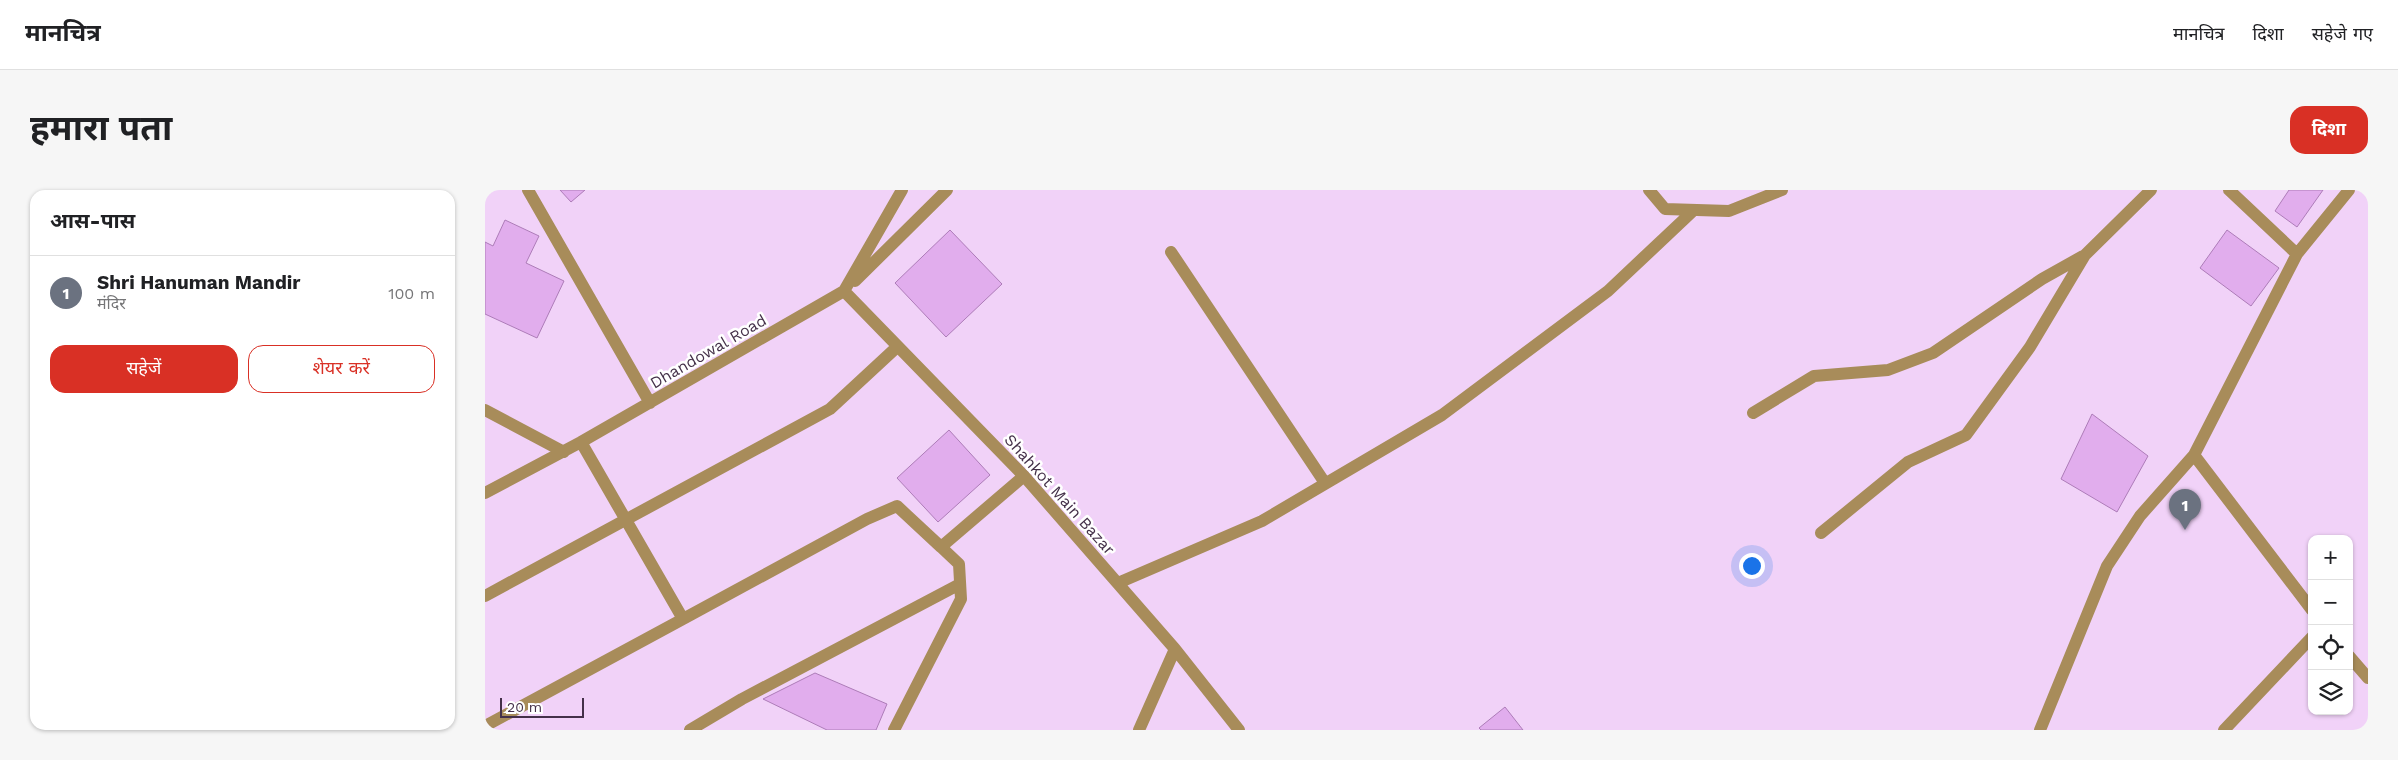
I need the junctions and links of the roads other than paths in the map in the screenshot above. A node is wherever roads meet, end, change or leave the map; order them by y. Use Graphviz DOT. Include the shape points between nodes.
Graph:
graph roads {
  1 [pos="528,190"];
  2 [pos="901,190"];
  3 [pos="947,190"];
  4 [pos="1649,190"];
  5 [pos="1782,190"];
  6 [pos="2151,190"];
  7 [pos="2229,190"];
  8 [pos="2349,190"];
  9 [pos="1694,210"];
  10 [pos="1171,252"];
  11 [pos="2297,254"];
  12 [pos="2085,255"];
  13 [pos="844,292"];
  14 [pos="897,347"];
  15 [pos="650,403"];
  16 [pos="485,410"];
  17 [pos="1753,413"];
  18 [pos="581,442"];
  19 [pos="564,452"];
  20 [pos="2194,456"];
  21 [pos="1024,476"];
  22 [pos="1325,483"];
  23 [pos="485,493"];
  24 [pos="626,520"];
  25 [pos="1821,533"];
  26 [pos="941,547"];
  27 [pos="1118,583"];
  28 [pos="960,584"];
  29 [pos="485,596"];
  30 [pos="2308,605"];
  31 [pos="683,618"];
  32 [pos="2308,641"];
  33 [pos="1175,648"];
  34 [pos="2353,661"];
  35 [pos="2368,678"];
  36 [pos="485,726"];
  37 [pos="690,730"];
  38 [pos="894,730"];
  39 [pos="1139,730"];
  40 [pos="1239,730"];
  41 [pos="2039,730"];
  42 [pos="2224,730"];
  1 -- 15 [label="street"];
  2 -- 13 [label="street"];
  3 -- 13 [label="street, Dhandowal Road"];
  4 -- 9 [label="street" via="1665,209"];
  5 -- 9 [label="street" via="1729,211"];
  6 -- 12 [label="street"];
  7 -- 11 [label="street"];
  8 -- 11 [label="street"];
  9 -- 22 [label="street" via="1608,291 1443,415"];
  10 -- 22 [label="street"];
  11 -- 20 [label="street"];
  12 -- 17 [label="street" via="2042,279 1933,354 1888,370 1815,376"];
  12 -- 25 [label="street" via="2030,347 1966,435 1908,462"];
  13 -- 14 [label="street, Shahkot Main Bazar"];
  13 -- 15 [label="street, Dhandowal Road"];
  14 -- 21 [label="street, Shahkot Main Bazar"];
  14 -- 24 [label="street" via="830,409"];
  15 -- 18 [label="street, Dhandowal Road"];
  16 -- 19 [label="street"];
  18 -- 19 [label="street, Dhandowal Road"];
  18 -- 24 [label="street"];
  19 -- 23 [label="street, Dhandowal Road"];
  20 -- 30 [label="street"];
  20 -- 41 [label="street" via="2141,516 2107,566"];
  21 -- 26 [label="street"];
  21 -- 27 [label="street, Shahkot Main Bazar"];
  22 -- 27 [label="street" via="1262,521"];
  24 -- 29 [label="street"];
  24 -- 31 [label="street"];
  26 -- 28 [label="street" via="959,564"];
  26 -- 31 [label="street" via="897,506"];
  27 -- 33 [label="street, Shahkot Main Bazar"];
  28 -- 37 [label="street" via="741,699"];
  28 -- 38 [label="street" via="961,599"];
  31 -- 36 [label="street"];
  32 -- 42 [label="street"];
  33 -- 39 [label="street"];
  33 -- 40 [label="street, Shahkot Main Bazar"];
  34 -- 35 [label="street"];
}
